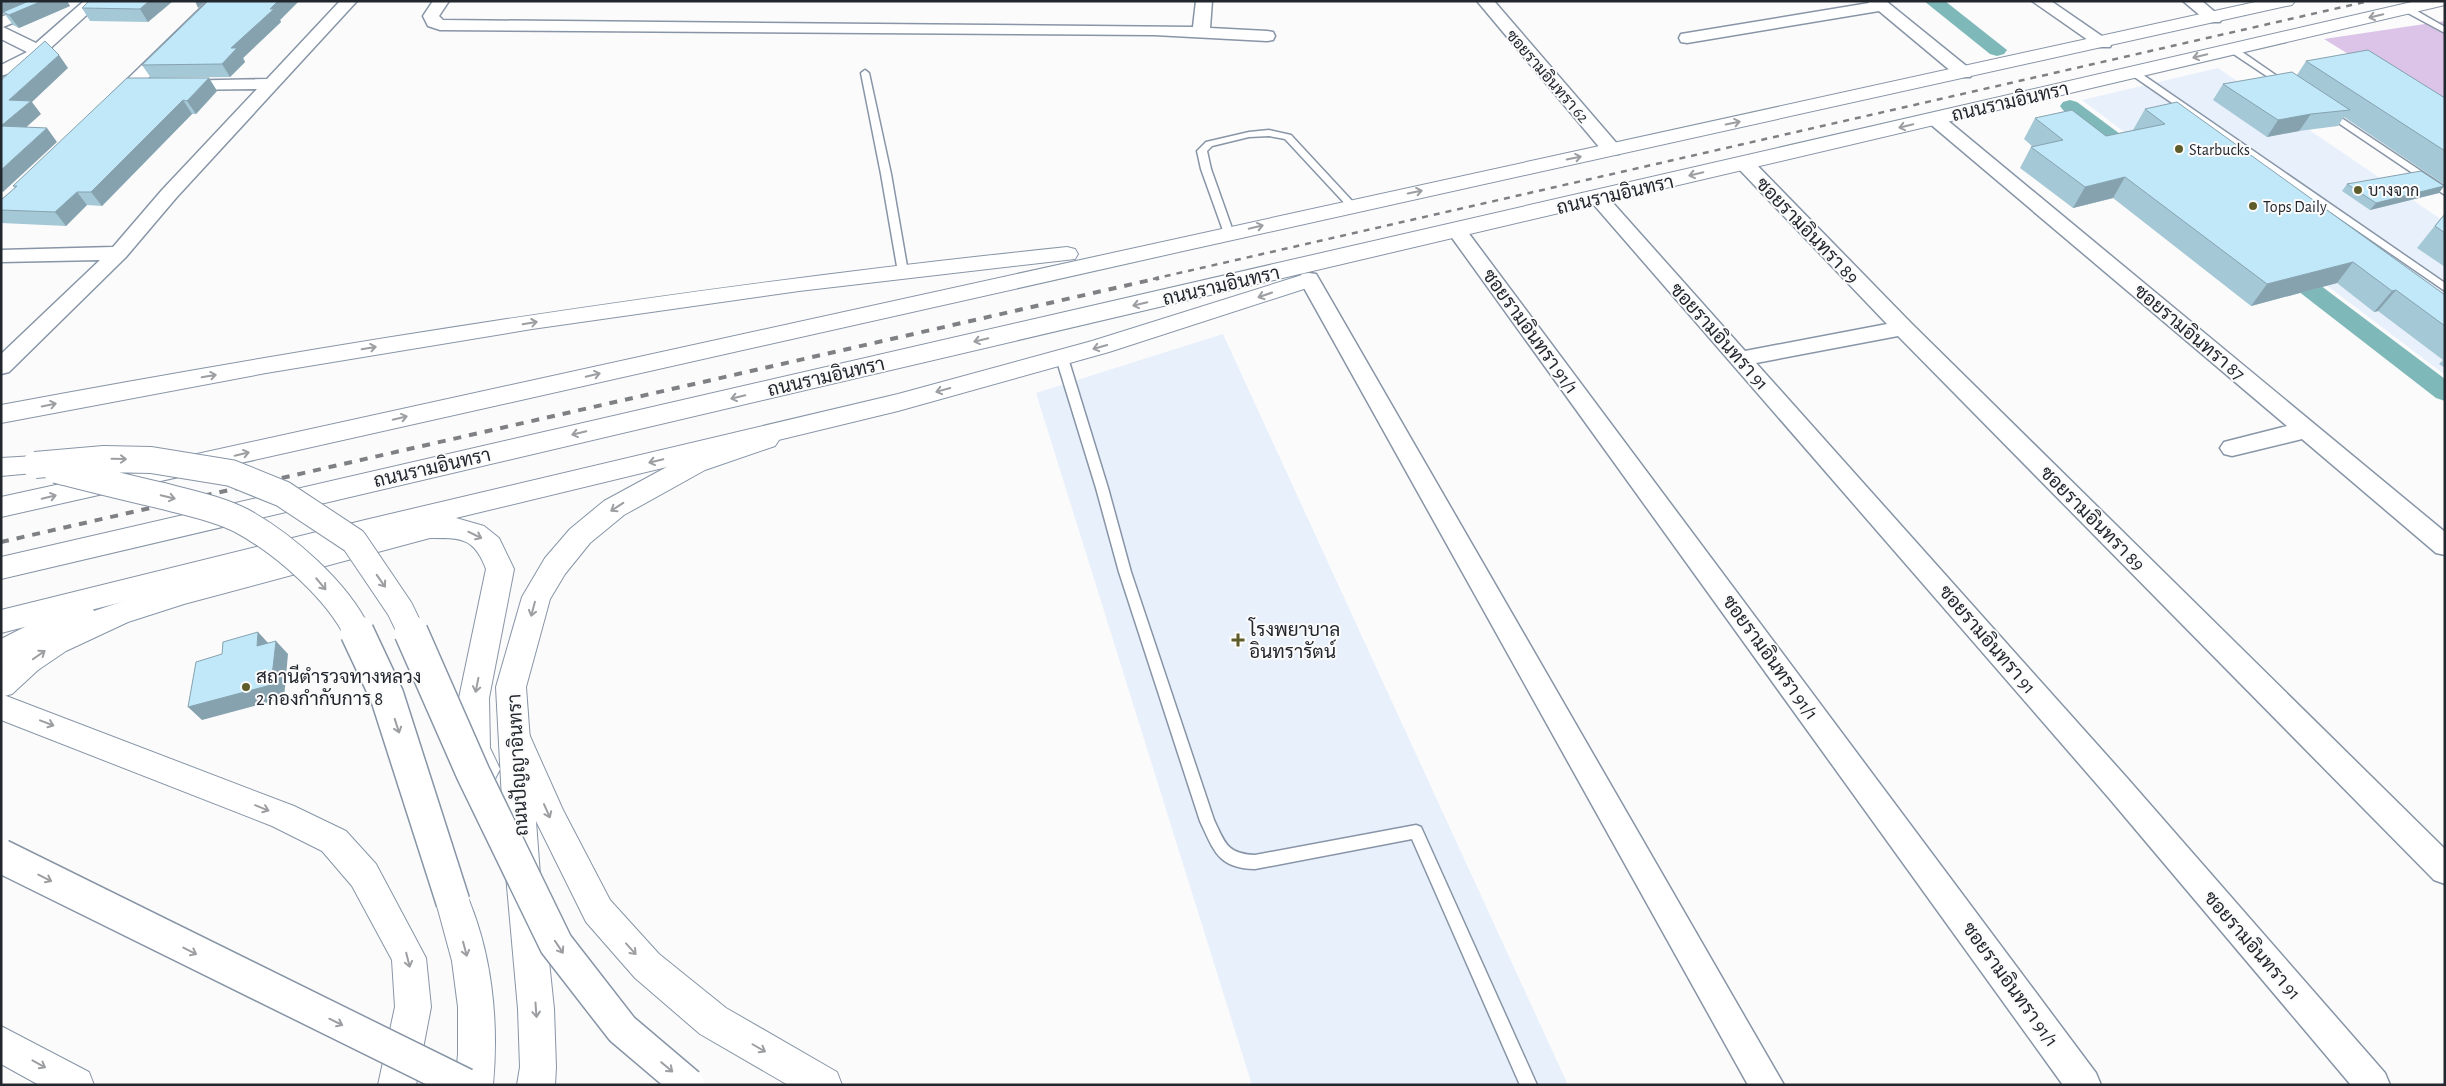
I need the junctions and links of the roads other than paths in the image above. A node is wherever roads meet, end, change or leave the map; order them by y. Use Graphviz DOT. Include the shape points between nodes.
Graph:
graph roads {
  1 [pos="51,1"];
  2 [pos="94,1"];
  3 [pos="218,1"];
  4 [pos="348,1"];
  5 [pos="442,1"];
  6 [pos="1204,1"];
  7 [pos="1485,1"];
  8 [pos="2040,1"];
  9 [pos="2191,1"];
  10 [pos="2286,1"];
  11 [pos="2440,1"];
  12 [pos="1878,3"];
  13 [pos="2407,9"];
  14 [pos="2214,18"];
  15 [pos="1,23"];
  16 [pos="1200,31"];
  17 [pos="2445,31"];
  18 [pos="1,32"];
  19 [pos="1267,36"];
  20 [pos="1687,38"];
  21 [pos="2104,43"];
  22 [pos="2232,49"];
  23 [pos="34,54"];
  24 [pos="2133,72"];
  25 [pos="865,73"];
  26 [pos="1964,73"];
  27 [pos="5,78"];
  28 [pos="271,84"];
  29 [pos="131,85"];
  30 [pos="2298,92"];
  31 [pos="2322,108"];
  32 [pos="103,112"];
  33 [pos="1935,119"];
  34 [pos="1612,150"];
  35 [pos="1744,163"];
  36 [pos="2445,192"];
  37 [pos="1598,198"];
  38 [pos="1352,206"];
  39 [pos="1456,231"];
  40 [pos="1229,234"];
  41 [pos="1192,242"];
  42 [pos="1409,242"];
  43 [pos="119,253"];
  44 [pos="1,256"];
  45 [pos="903,272"];
  46 [pos="1309,279"];
  47 [pos="2445,288"];
  48 [pos="1903,328"];
  49 [pos="1062,358"];
  50 [pos="1740,359"];
  51 [pos="1,367"];
  52 [pos="1,414"];
  53 [pos="806,426"];
  54 [pos="2306,430"];
  55 [pos="2232,448"];
  56 [pos="35,465"];
  57 [pos="1,467"];
  58 [pos="1,507"];
  59 [pos="2445,546"];
  60 [pos="1,568"];
  61 [pos="129,590"];
  62 [pos="1,622"];
  63 [pos="1,654"];
  64 [pos="1,685"];
  65 [pos="1,707"];
  66 [pos="514,734"];
  67 [pos="521,843"];
  68 [pos="1,856"];
  69 [pos="2445,870"];
  70 [pos="1,1044"];
  71 [pos="471,1080"];
  72 [pos="76,1085"];
  73 [pos="397,1085"];
  74 [pos="536,1085"];
  75 [pos="688,1085"];
  76 [pos="824,1085"];
  77 [pos="1529,1085"];
  78 [pos="1767,1085"];
  79 [pos="2084,1085"];
  80 [pos="2373,1085"];
  1 -- 15 [label="street"];
  2 -- 23 [label="street"];
  3 -- 29 [label="street"];
  4 -- 28 [label="street"];
  5 -- 16 [label="street" via="431,16 440,25"];
  6 -- 16 [label="street"];
  7 -- 34 [label="street, ซอยรามอินทรา 62"];
  8 -- 21 [label="street"];
  9 -- 14 [label="street"];
  10 -- 14 [label="main road, ถนนรามอินทรา"];
  11 -- 13 [label="main road, ถนนรามอินทรา"];
  12 -- 20 [label="street"];
  12 -- 26 [label="street"];
  13 -- 17 [label="lane"];
  13 -- 22 [label="main road, ถนนรามอินทรา, one-way"];
  14 -- 21 [label="main road, ถนนรามอินทรา"];
  16 -- 19 [label="street"];
  18 -- 23 [label="street"];
  21 -- 26 [label="main road, ถนนรามอินทรา"];
  22 -- 24 [label="main road, ถนนรามอินทรา, one-way"];
  22 -- 30 [label="lane"];
  23 -- 27 [label="street"];
  24 -- 33 [label="main road, ถนนรามอินทรา"];
  24 -- 47 [label="lane"];
  25 -- 45 [label="lane"];
  34 -- 26 [label="main road, ถนนรามอินทรา, one-way"];
  28 -- 29 [label="street"];
  28 -- 43 [label="street"];
  29 -- 32 [label="street"];
  31 -- 36 [label="lane"];
  33 -- 35 [label="main road, ถนนรามอินทรา, one-way"];
  33 -- 54 [label="street, ซอยรามอินทรา 87"];
  38 -- 34 [label="main road, ถนนรามอินทรา, one-way"];
  35 -- 37 [label="main road, ถนนรามอินทรา, one-way"];
  35 -- 48 [label="street, ซอยรามอินทรา 89"];
  37 -- 39 [label="main road, ถนนรามอินทรา"];
  37 -- 50 [label="street, ซอยรามอินทรา 91"];
  40 -- 38 [label="main road, ถนนรามอินทรา, one-way"];
  38 -- 40 [label="lane" via="1288,136 1272,132 1209,144 1202,151 1206,169"];
  39 -- 42 [label="main road, ถนนรามอินทรา"];
  39 -- 79 [label="street, ซอยรามอินทรา 91/1"];
  40 -- 41 [label="main road, ถนนรามอินทรา"];
  41 -- 45 [label="main road"];
  58 -- 41 [label="main road, ถนนรามอินทรา, one-way"];
  42 -- 46 [label="main road"];
  42 -- 60 [label="main road, ถนนรามอินทรา, one-way"];
  43 -- 44 [label="street"];
  43 -- 51 [label="street"];
  52 -- 45 [label="main road, one-way" via="425,339 625,308"];
  46 -- 49 [label="main road, one-way" via="1221,310"];
  46 -- 78 [label="street"];
  48 -- 50 [label="street"];
  48 -- 69 [label="street, ซอยรามอินทรา 89"];
  49 -- 53 [label="main road, one-way"];
  49 -- 77 [label="lane" via="1125,572 1207,822 1224,853 1238,862 1255,862 1416,832"];
  50 -- 80 [label="street, ซอยรามอินทรา 91" via="2118,788"];
  53 -- 61 [label="main road, one-way" via="434,513"];
  53 -- 66 [label="main road, ถนนปัญญาอินทรา, one-way" via="696,463 614,508 580,536 555,566 536,597 512,687"];
  54 -- 55 [label="street"];
  54 -- 59 [label="street, ซอยรามอินทรา 87"];
  56 -- 57 [label="main road"];
  56 -- 71 [label="main road, one-way, bridge" via="194,504 242,521 314,575 352,622 387,696 469,962 474,1006"];
  56 -- 75 [label="main road, one-way, bridge" via="104,459 151,460 230,473 283,494 354,540 400,609 430,670 473,773 556,944 622,1029"];
  61 -- 62 [label="main road"];
  61 -- 63 [label="main road" via="56,623"];
  64 -- 67 [label="main road, one-way" via="20,668 81,629 138,605 430,528 459,527 481,536 493,548 500,569 474,698 474,748"];
  65 -- 73 [label="main road, one-way" via="283,816 334,841 364,875 409,958 413,1007"];
  66 -- 67 [label="main road, ถนนปัญญาอินทรา"];
  66 -- 76 [label="main road, one-way" via="550,817 604,918 647,966 713,1021"];
  67 -- 74 [label="main road, ถนนปัญญาอินทรา, one-way" via="536,1009"];
  68 -- 71 [label="main road, one-way, bridge" via="241,976"];
  70 -- 72 [label="main road, one-way"];
}
